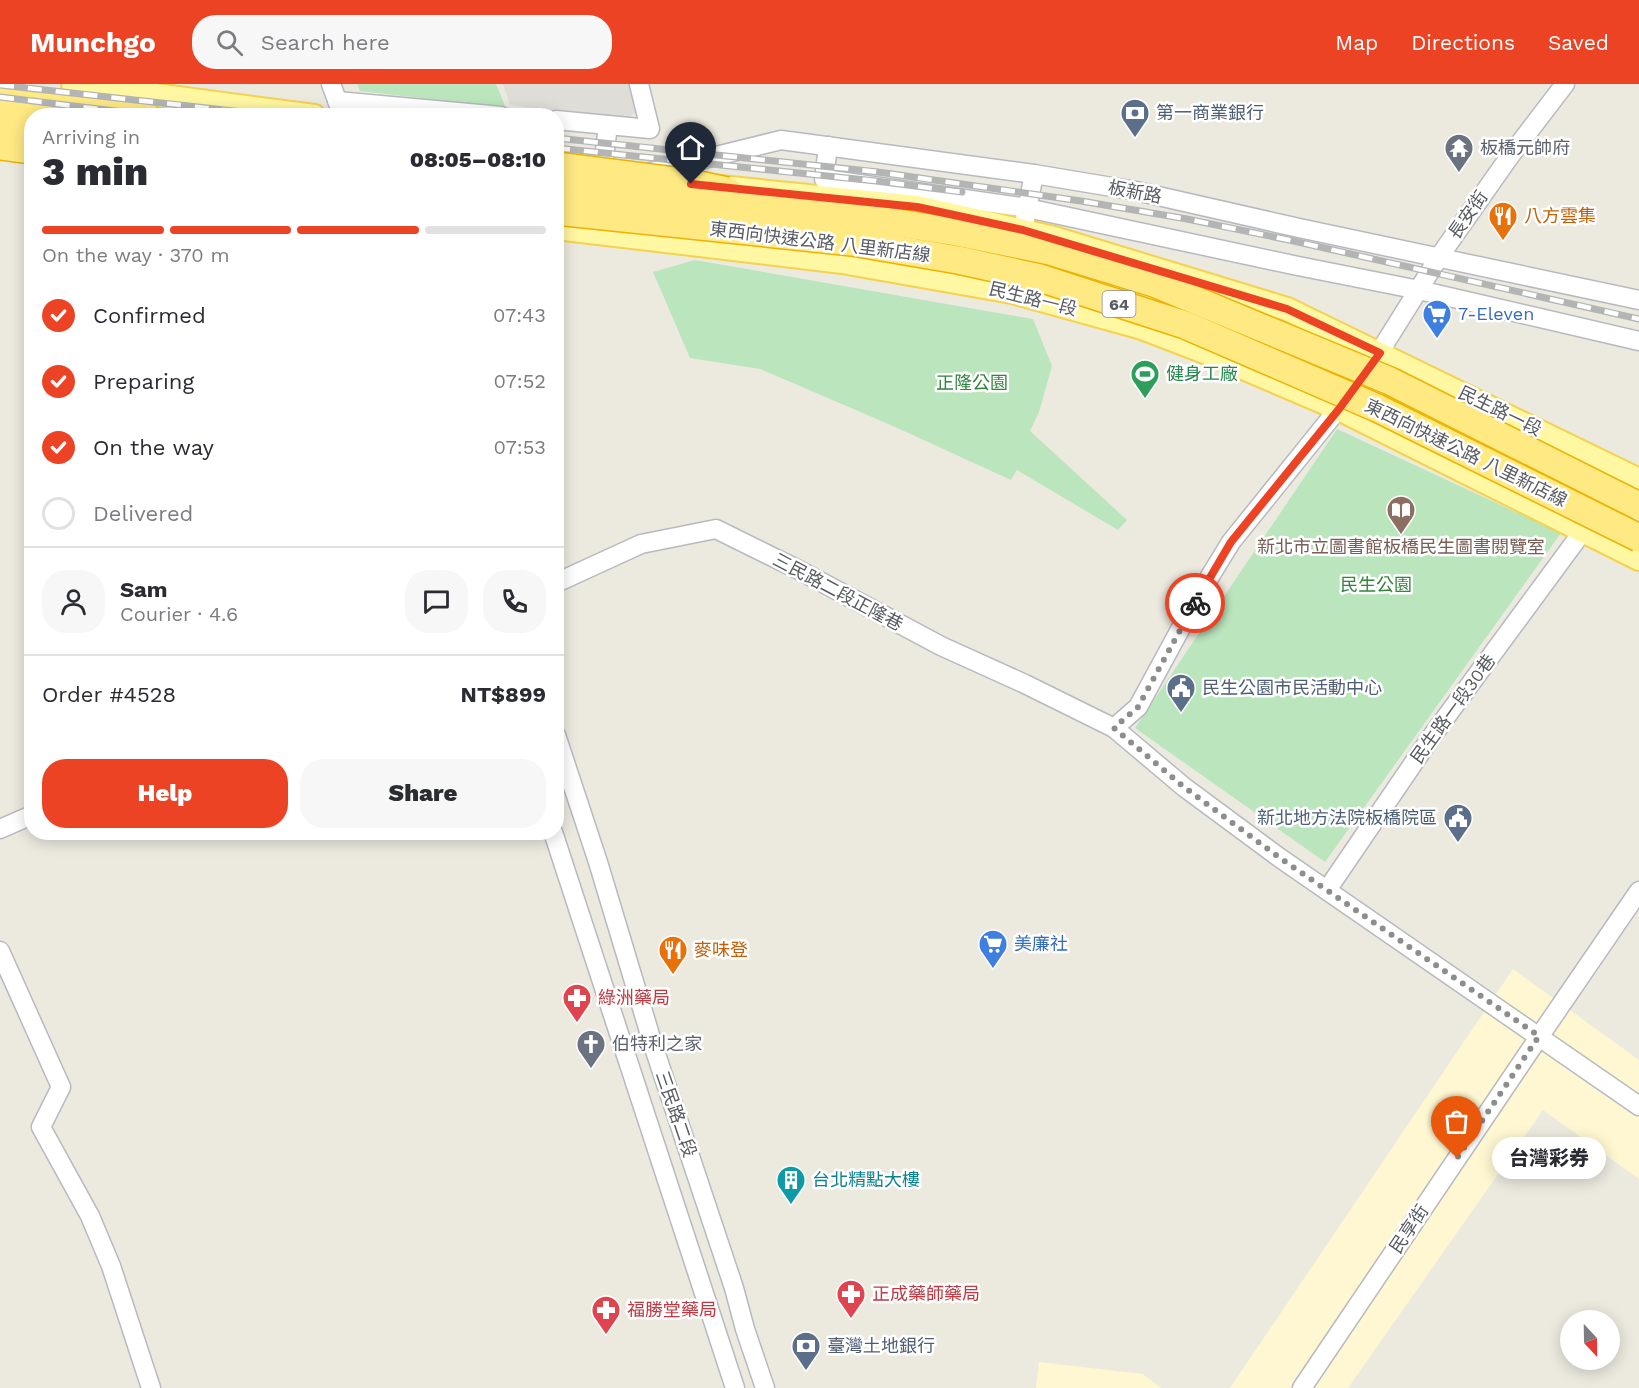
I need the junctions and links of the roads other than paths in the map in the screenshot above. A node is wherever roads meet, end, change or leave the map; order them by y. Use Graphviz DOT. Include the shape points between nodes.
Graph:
graph roads {
  1 [pos="73,84"];
  2 [pos="639,84"];
  3 [pos="1564,84"];
  4 [pos="0,99"];
  5 [pos="337,100"];
  6 [pos="77,108"];
  7 [pos="254,108"];
  8 [pos="419,108"];
  9 [pos="564,121"];
  10 [pos="0,123"];
  11 [pos="608,125"];
  12 [pos="24,127"];
  13 [pos="0,146"];
  14 [pos="828,146"];
  15 [pos="24,149"];
  16 [pos="0,158"];
  17 [pos="24,161"];
  18 [pos="564,169"];
  19 [pos="564,169"];
  20 [pos="1034,174"];
  21 [pos="602,175"];
  22 [pos="628,178"];
  23 [pos="564,189"];
  24 [pos="564,212"];
  25 [pos="846,215"];
  26 [pos="1025,219"];
  27 [pos="564,229"];
  28 [pos="1439,257"];
  29 [pos="1419,290"];
  30 [pos="1012,292"];
  31 [pos="1639,300"];
  32 [pos="1639,341"];
  33 [pos="1380,353"];
  34 [pos="1339,409"];
  35 [pos="1639,480"];
  36 [pos="1639,506"];
  37 [pos="1583,531"];
  38 [pos="1639,538"];
  39 [pos="1639,560"];
  40 [pos="564,579"];
  41 [pos="1114,728"];
  42 [pos="564,759"];
  43 [pos="24,818"];
  44 [pos="0,829"];
  45 [pos="556,840"];
  46 [pos="1327,890"];
  47 [pos="1639,891"];
  48 [pos="0,951"];
  49 [pos="1539,1036"];
  50 [pos="1639,1106"];
  51 [pos="151,1388"];
  52 [pos="735,1388"];
  53 [pos="765,1388"];
  54 [pos="1302,1388"];
  1 -- 7 [label="main road"];
  2 -- 11 [label="street" via="650,129"];
  3 -- 28 [label="street, 長安街"];
  4 -- 6 [label="highway"];
  5 -- 8 [label="street"];
  9 -- 11 [label="street"];
  10 -- 12 [label="highway"];
  11 -- 21 [label="street"];
  13 -- 15 [label="highway"];
  14 -- 20 [label="street, 板新路"];
  14 -- 22 [label="street, 板新路" via="781,140"];
  14 -- 26 [label="street, 板新路" via="824,179"];
  16 -- 17 [label="main road"];
  18 -- 21 [label="main road, 民生路一段"];
  19 -- 25 [label="highway, bridge" via="690,183"];
  20 -- 26 [label="street"];
  20 -- 28 [label="street, 板新路" via="1136,191"];
  21 -- 22 [label="main road, 民生路一段"];
  22 -- 26 [label="main road, 民生路一段"];
  23 -- 25 [label="highway, 東西向快速公路 八里新店線 / 64, bridge"];
  24 -- 38 [label="highway, 東西向快速公路 八里新店線 / 64, bridge" via="852,242 1040,278 1185,325 1377,408"];
  25 -- 36 [label="highway, 東西向快速公路 八里新店線 / 64, bridge" via="1050,251 1154,283 1390,381"];
  26 -- 29 [label="street, 板新路"];
  26 -- 30 [label="street"];
  26 -- 33 [label="main road, 民生路一段" via="1287,309"];
  27 -- 30 [label="main road, 民生路一段" via="842,262"];
  28 -- 29 [label="street, 長安街"];
  28 -- 31 [label="street, 板新路"];
  29 -- 32 [label="street, 板新路"];
  29 -- 33 [label="street, 長安街"];
  30 -- 34 [label="main road, 民生路一段" via="1142,328"];
  33 -- 34 [label="street, 長安街"];
  33 -- 35 [label="main road, 民生路一段"];
  34 -- 37 [label="main road, 民生路一段"];
  34 -- 41 [label="street" via="1231,542 1138,707"];
  37 -- 39 [label="main road, 民生路一段"];
  37 -- 46 [label="street, 民生路一段30巷" via="1432,736"];
  40 -- 41 [label="street, 三民路二段正隆巷" via="641,544 716,529 941,646"];
  41 -- 46 [label="street, 三民路二段正隆巷" via="1184,787"];
  42 -- 53 [label="street, 三民路二段"];
  43 -- 44 [label="street"];
  45 -- 52 [label="street, 三民路二段"];
  46 -- 49 [label="street, 三民路二段正隆巷"];
  47 -- 49 [label="street, 民享街"];
  48 -- 51 [label="street" via="61,1088 41,1127 90,1216 107,1256"];
  49 -- 50 [label="street, 三民路二段正隆巷"];
  49 -- 54 [label="street, 民享街"];
}
